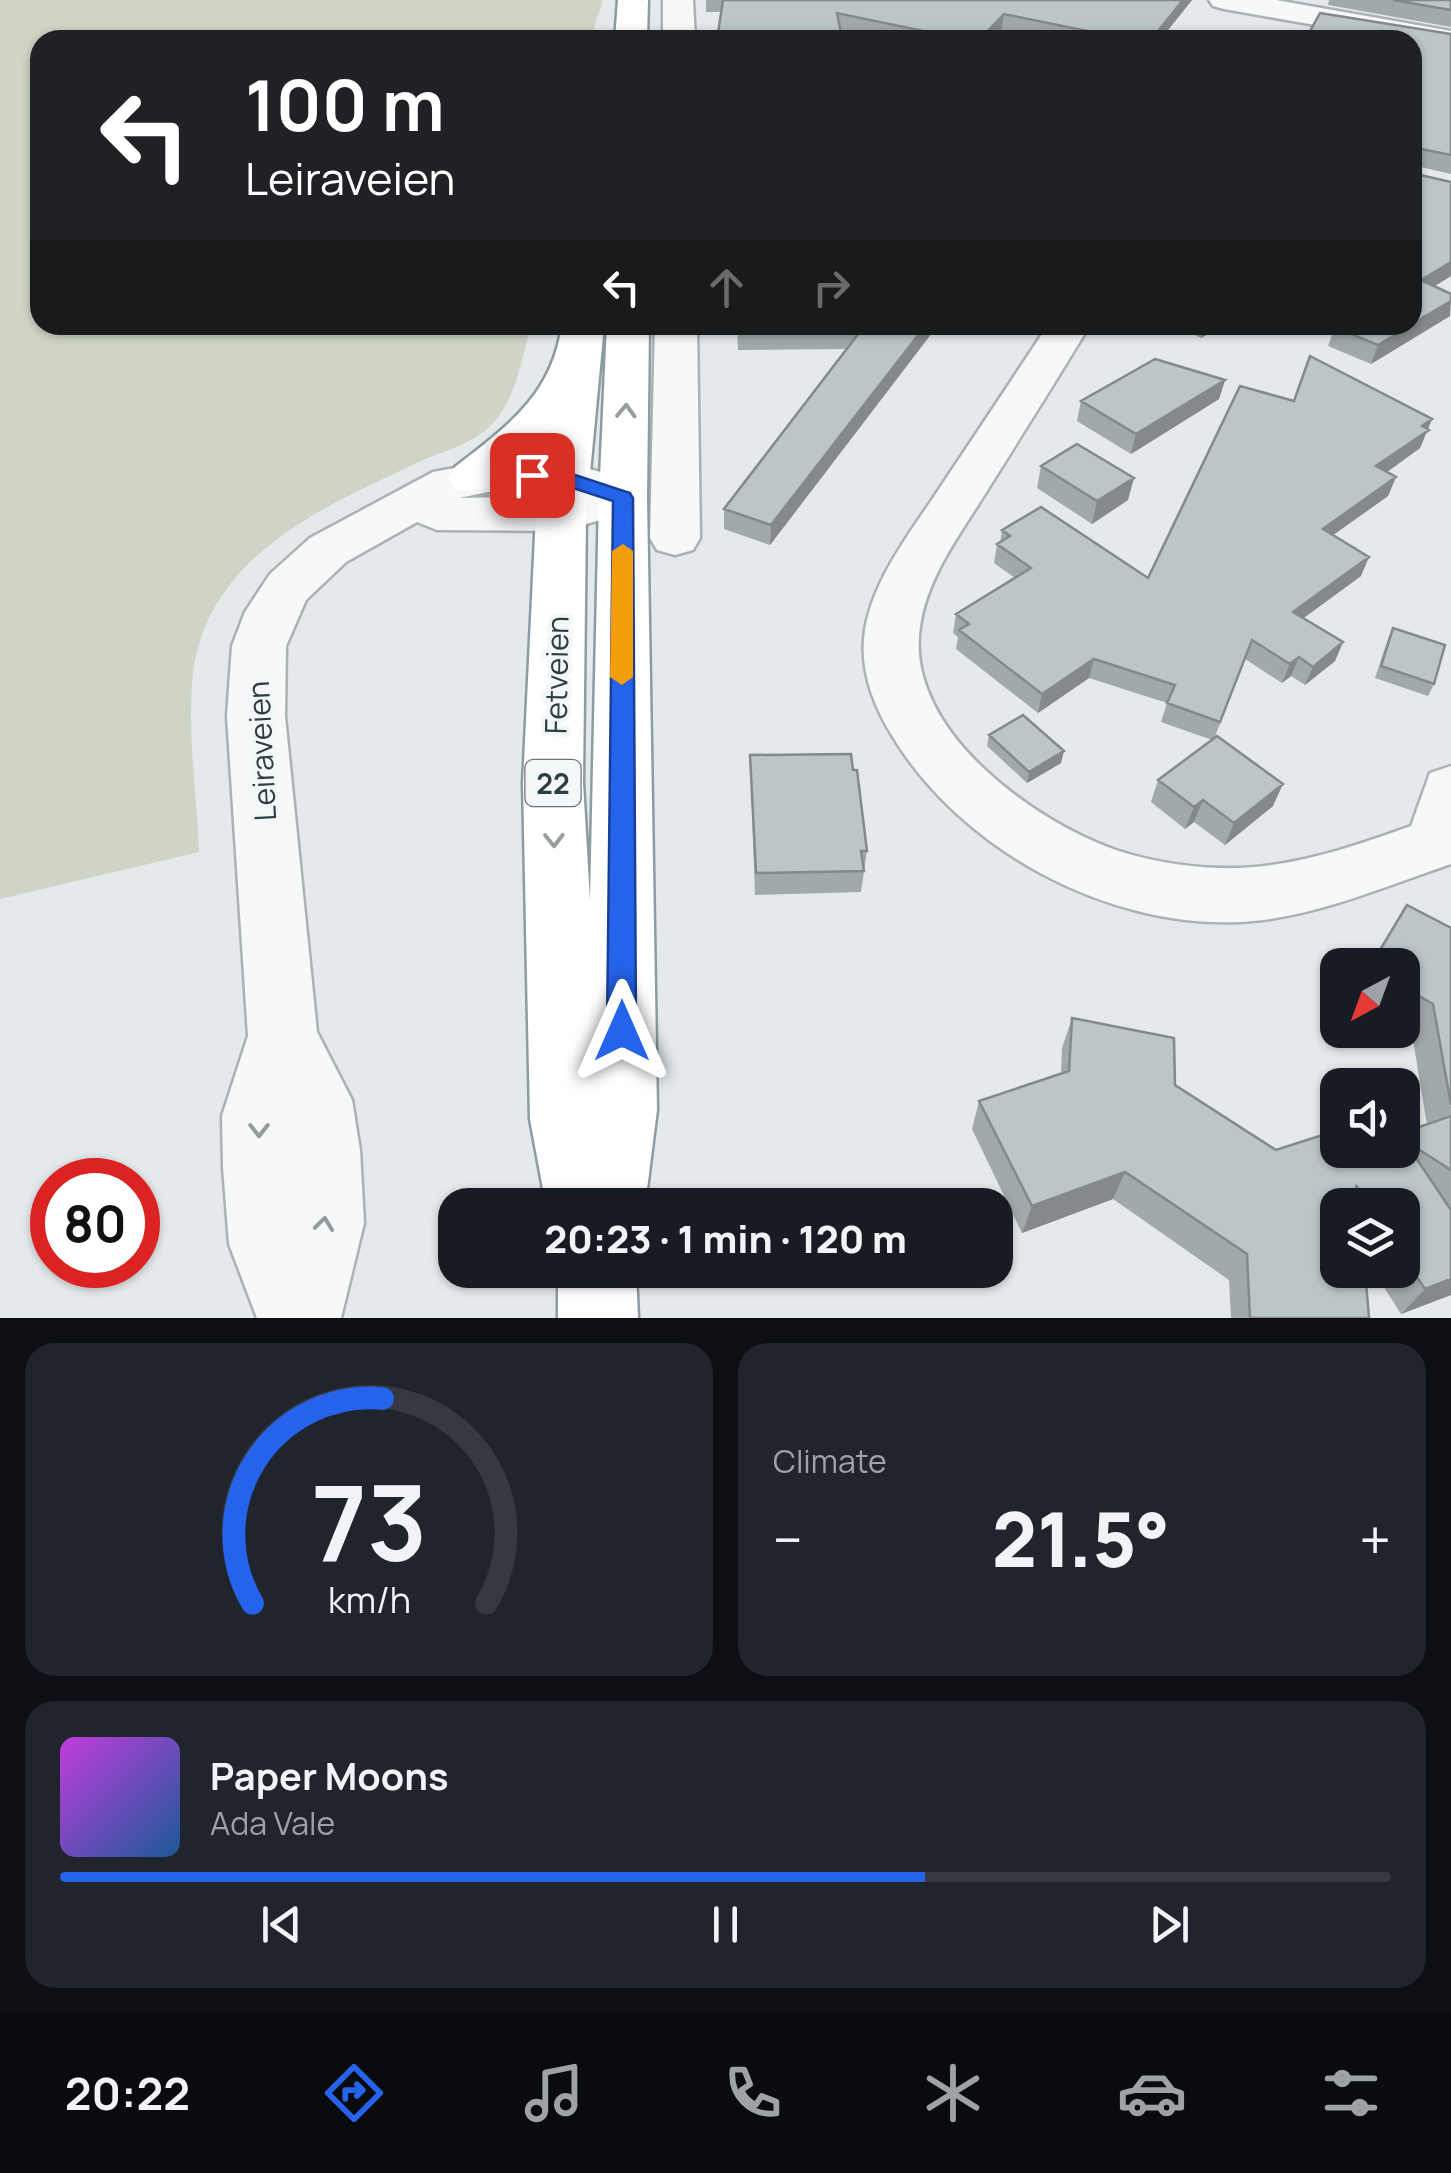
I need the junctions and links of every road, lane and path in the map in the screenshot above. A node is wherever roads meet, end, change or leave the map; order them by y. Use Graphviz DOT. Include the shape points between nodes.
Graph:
graph roads {
  1 [pos="633,0"];
  2 [pos="678,0"];
  3 [pos="1224,0"];
  4 [pos="1279,4"];
  5 [pos="632,30"];
  6 [pos="679,30"];
  7 [pos="1261,30"];
  8 [pos="1403,30"];
  9 [pos="1422,34"];
  10 [pos="1451,40"];
  11 [pos="625,335"];
  12 [pos="676,335"];
  13 [pos="1063,335"];
  14 [pos="580,342"];
  15 [pos="472,478"];
  16 [pos="583,497"];
  17 [pos="379,519"];
  18 [pos="674,538"];
  19 [pos="1447,824"];
  20 [pos="580,1188"];
  21 [pos="610,1188"];
  22 [pos="597,1288"];
  23 [pos="299,1318"];
  24 [pos="598,1318"];
  1 -- 5 [label="highway"];
  2 -- 6 [label="street"];
  3 -- 4 [label="street"];
  4 -- 7 [label="street"];
  4 -- 8 [label="street"];
  9 -- 10 [label="street"];
  16 -- 11 [label="highway, Fetveien / 22, one-way"];
  12 -- 18 [label="street"];
  13 -- 19 [label="street" via="908,580 895,612 891,644 898,692 930,748 988,806 1035,839 1090,867 1175,888 1238,896 1310,885"];
  14 -- 15 [label="highway" via="534,430"];
  14 -- 16 [label="highway, Fetveien / 22"];
  15 -- 16 [label="street, Leiraveien" via="532,475"];
  15 -- 17 [label="street, Leiraveien"];
  16 -- 17 [label="street, Leiraveien"];
  16 -- 20 [label="highway, Fetveien / 22, one-way" via="553,783 566,1118"];
  16 -- 21 [label="highway, Fetveien / 22" via="622,1110"];
  17 -- 23 [label="street, Leiraveien" via="307,567 272,612 258,646 256,716 283,1036 258,1116 260,1167 268,1244"];
  22 -- 24 [label="highway"];
}
